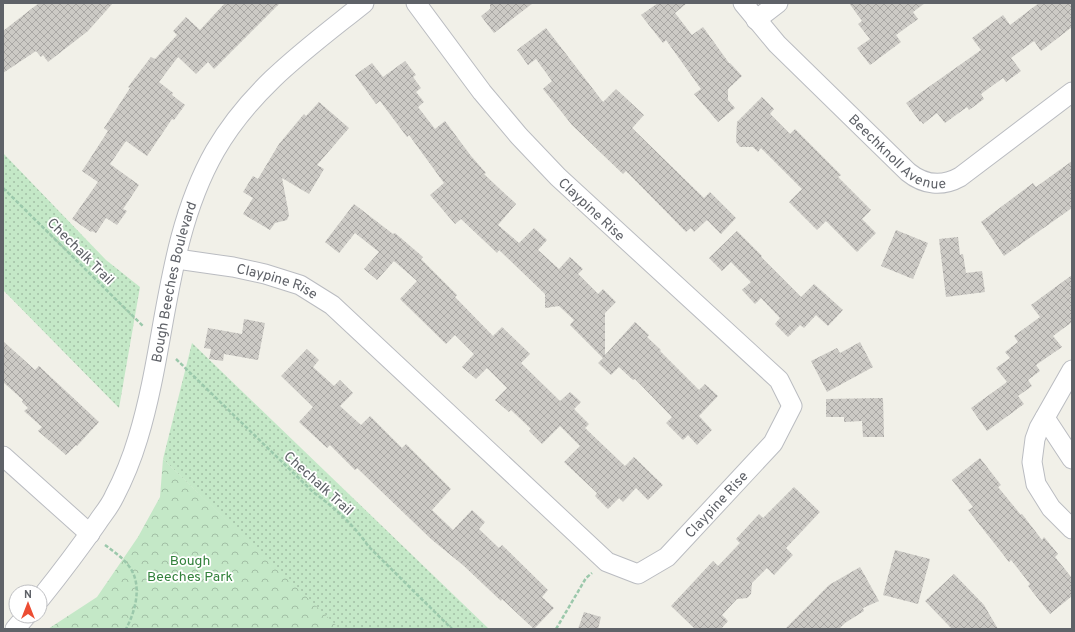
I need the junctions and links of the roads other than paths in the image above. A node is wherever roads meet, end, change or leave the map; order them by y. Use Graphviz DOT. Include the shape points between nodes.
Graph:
graph roads {
  1 [pos="364,3"];
  2 [pos="416,3"];
  3 [pos="743,3"];
  4 [pos="778,3"];
  5 [pos="756,20"];
  6 [pos="1072,92"];
  7 [pos="176,259"];
  8 [pos="1072,370"];
  9 [pos="1045,418"];
  10 [pos="3,456"];
  11 [pos="1072,459"];
  12 [pos="1072,529"];
  13 [pos="90,534"];
  14 [pos="48,589"];
  1 -- 7 [label="street, Bough Beeches Boulevard" via="277,74 238,117 198,184 185,221"];
  2 -- 7 [label="street, Claypine Rise" via="482,92 558,177 779,380 792,406 774,443 667,557 638,574 607,562 332,306 300,285 272,276 233,267"];
  3 -- 5 [label="street, Beechknoll Avenue"];
  4 -- 5 [label="street"];
  5 -- 6 [label="street, Beechknoll Avenue" via="777,44 908,172 926,182 941,183 960,176"];
  7 -- 13 [label="street, Bough Beeches Boulevard" via="147,409 138,440 114,498"];
  8 -- 9 [label="street"];
  9 -- 11 [label="street"];
  9 -- 12 [label="street" via="1035,439 1033,473 1036,484 1051,508"];
  10 -- 13 [label="street"];
  13 -- 14 [label="street, Bough Beeches Boulevard"];
}
